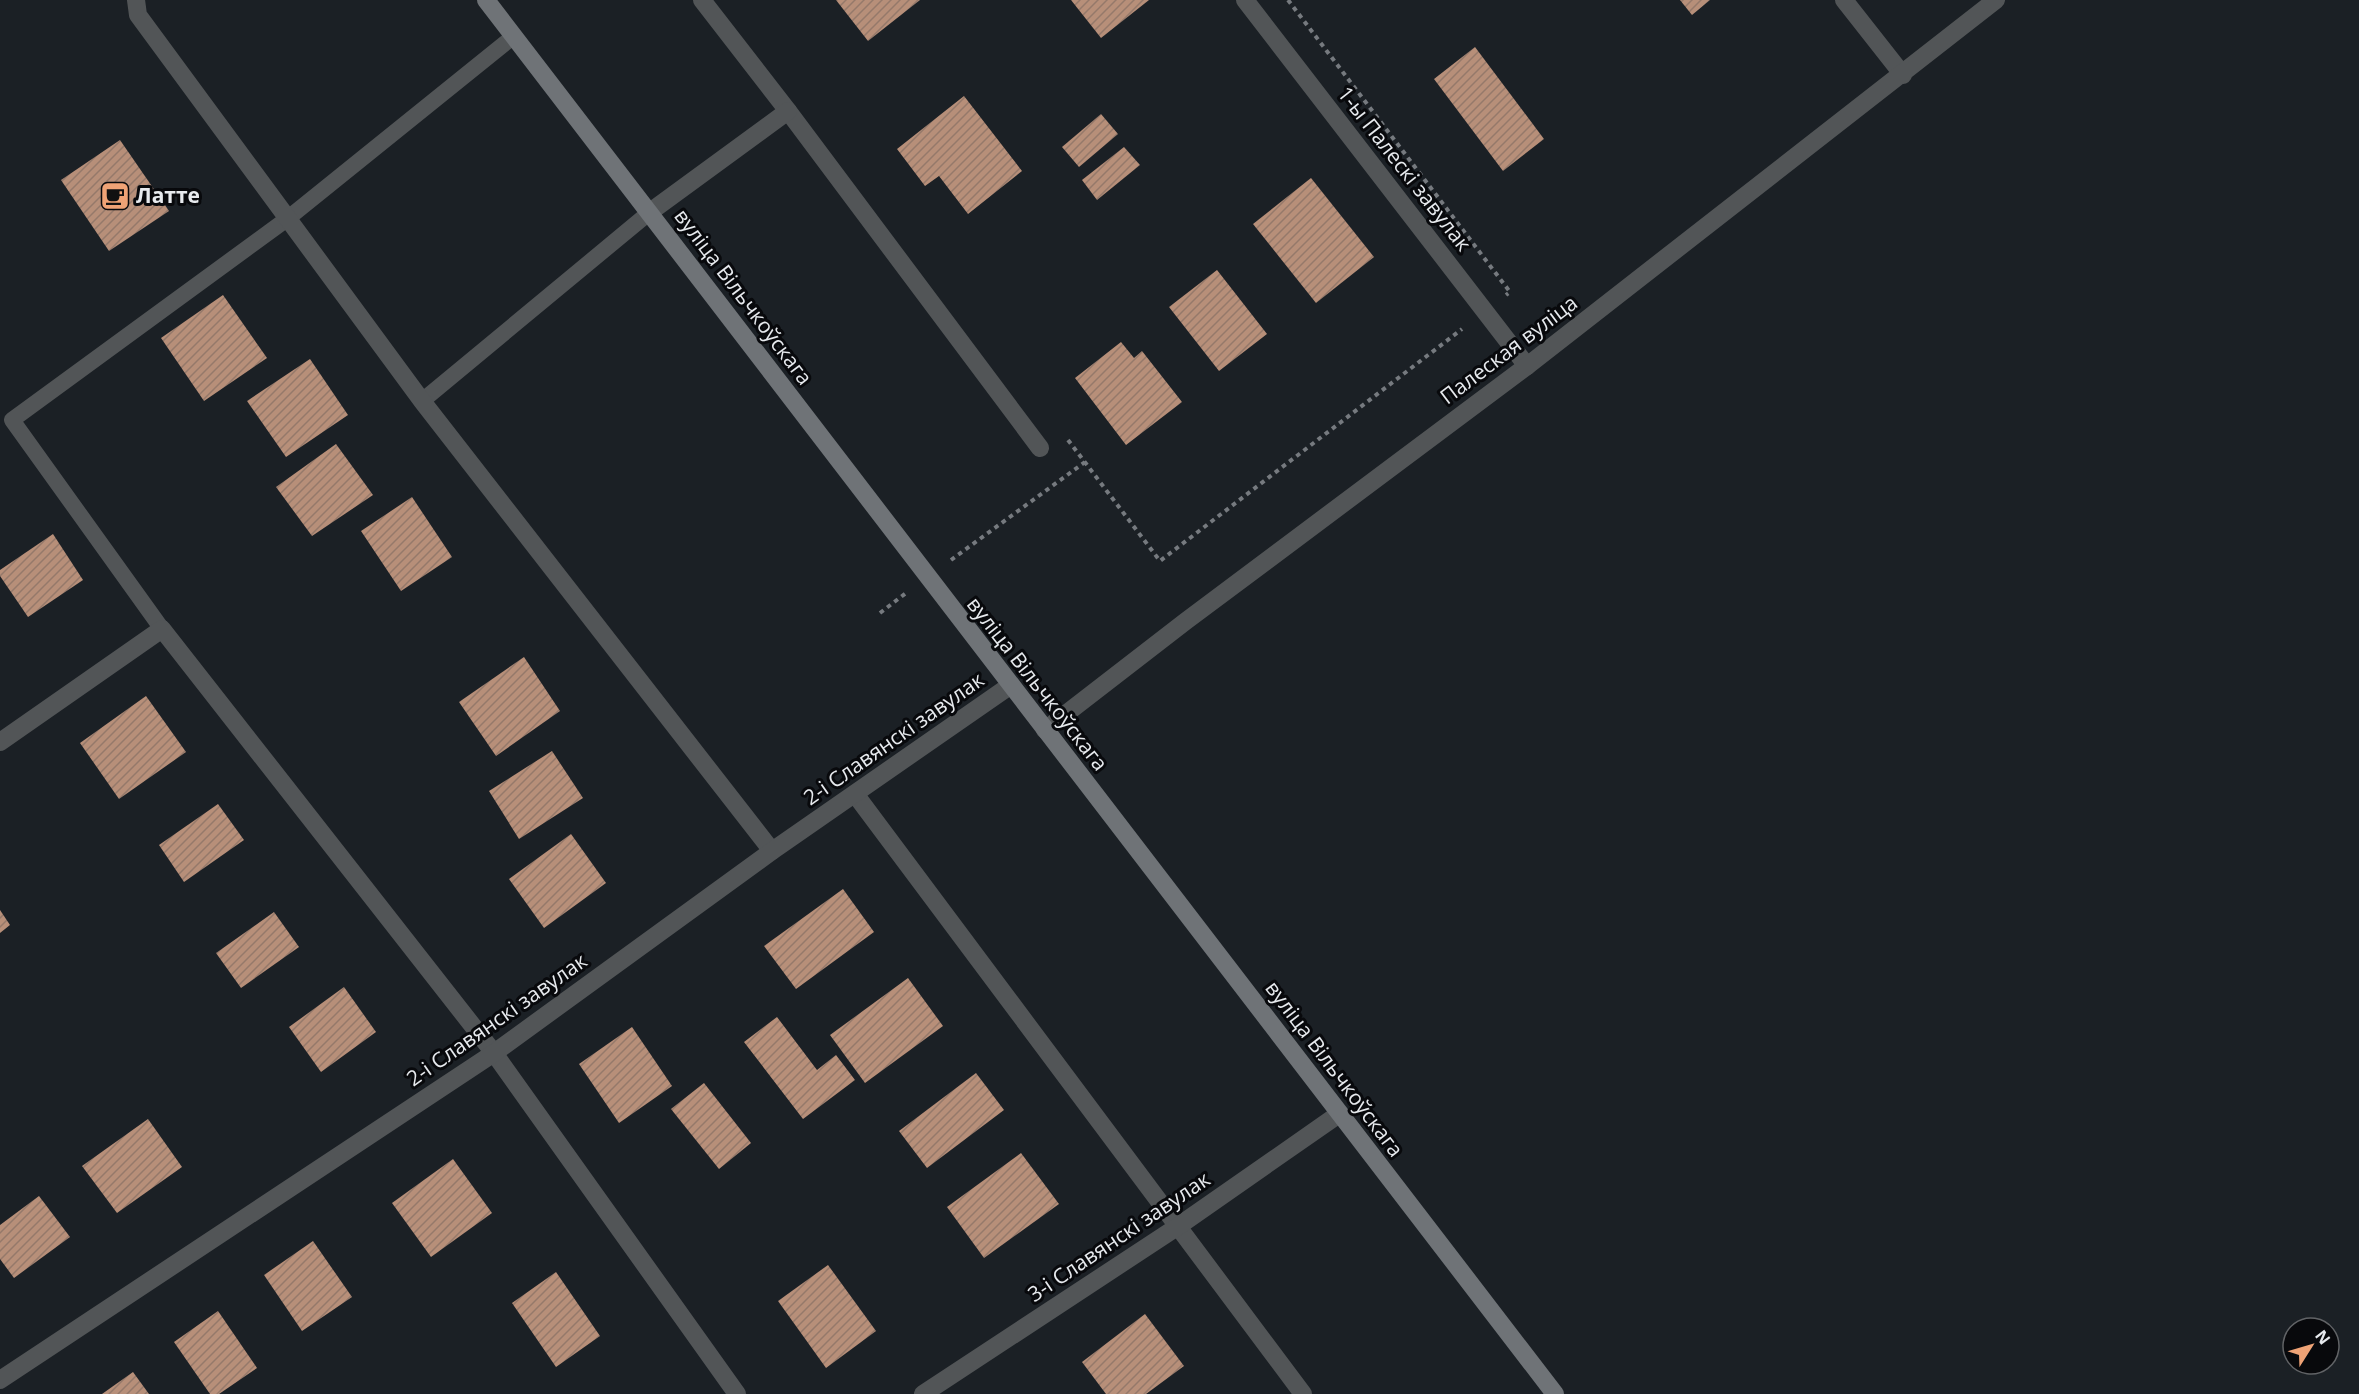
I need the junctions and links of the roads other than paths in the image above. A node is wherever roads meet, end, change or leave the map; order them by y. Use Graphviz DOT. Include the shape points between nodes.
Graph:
graph roads {
  1 [pos="136,0"];
  2 [pos="486,0"];
  3 [pos="702,0"];
  4 [pos="1245,0"];
  5 [pos="1844,0"];
  6 [pos="1996,0"];
  7 [pos="514,36"];
  8 [pos="1903,75"];
  9 [pos="788,111"];
  10 [pos="650,212"];
  11 [pos="287,219"];
  12 [pos="1527,366"];
  13 [pos="422,401"];
  14 [pos="1040,448"];
  15 [pos="162,629"];
  16 [pos="1011,685"];
  17 [pos="1045,730"];
  18 [pos="0,742"];
  19 [pos="855,794"];
  20 [pos="772,851"];
  21 [pos="494,1053"];
  22 [pos="1340,1114"];
  23 [pos="1178,1227"];
  24 [pos="0,1380"];
  25 [pos="737,1394"];
  26 [pos="923,1394"];
  27 [pos="1303,1394"];
  28 [pos="1555,1394"];
  1 -- 11 [label="street" via="138,15"];
  2 -- 7 [label="main road, вуліца Вільчкоўскага"];
  3 -- 9 [label="street"];
  4 -- 12 [label="street, 1-ы Палескі завулак"];
  5 -- 8 [label="street"];
  6 -- 8 [label="street, Палеская вуліца"];
  7 -- 10 [label="main road, вуліца Вільчкоўскага"];
  7 -- 11 [label="lane"];
  8 -- 12 [label="street, Палеская вуліца"];
  9 -- 10 [label="street"];
  9 -- 14 [label="street"];
  10 -- 13 [label="lane"];
  10 -- 16 [label="main road, вуліца Вільчкоўскага"];
  11 -- 13 [label="street"];
  11 -- 15 [label="lane" via="12,420"];
  12 -- 17 [label="street, Палеская вуліца"];
  13 -- 20 [label="street"];
  15 -- 18 [label="street"];
  15 -- 21 [label="street"];
  16 -- 17 [label="main road, вуліца Вільчкоўскага"];
  16 -- 19 [label="street, 2-і Славянскі завулак"];
  17 -- 22 [label="main road, вуліца Вільчкоўскага"];
  19 -- 20 [label="street, 2-і Славянскі завулак"];
  19 -- 23 [label="street"];
  20 -- 21 [label="street, 2-і Славянскі завулак"];
  21 -- 24 [label="street, 2-і Славянскі завулак"];
  21 -- 25 [label="street"];
  22 -- 23 [label="street, 3-і Славянскі завулак"];
  22 -- 28 [label="main road, вуліца Вільчкоўскага"];
  23 -- 26 [label="street, 3-і Славянскі завулак"];
  23 -- 27 [label="street"];
}
